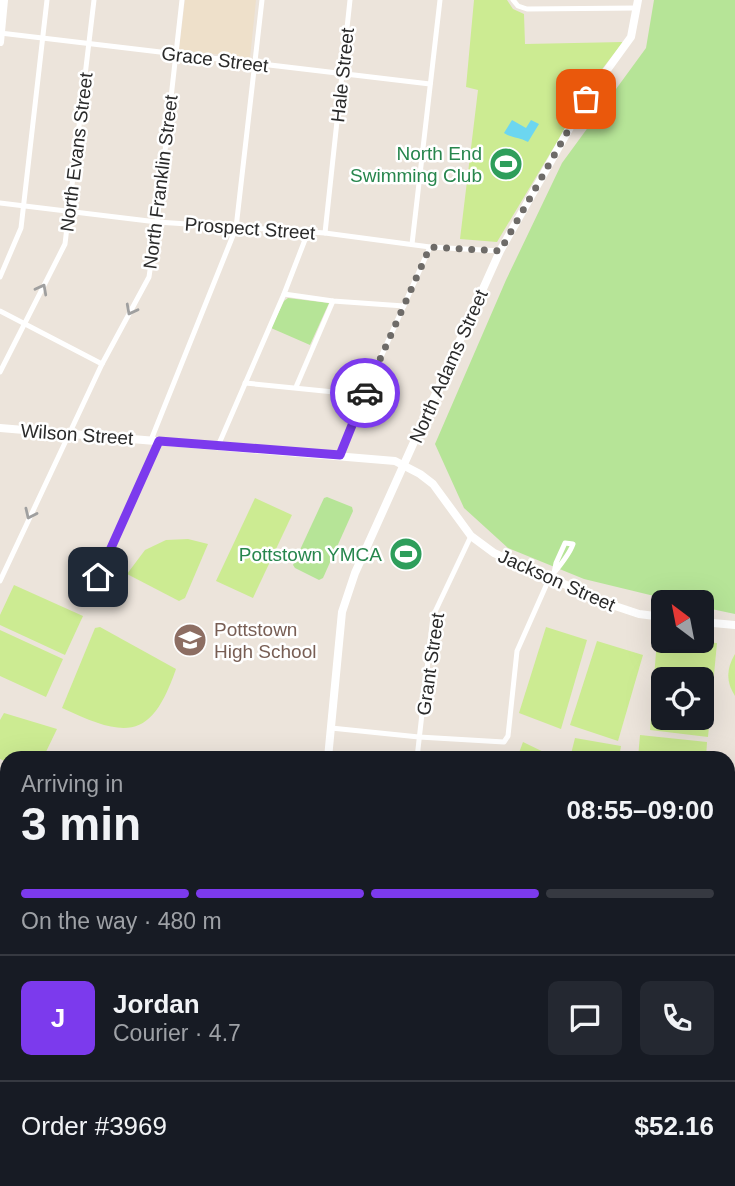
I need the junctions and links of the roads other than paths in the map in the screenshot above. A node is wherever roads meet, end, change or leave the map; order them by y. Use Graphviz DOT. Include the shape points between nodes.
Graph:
graph roads {
  1 [pos="4,0"];
  2 [pos="47,0"];
  3 [pos="94,0"];
  4 [pos="182,0"];
  5 [pos="262,0"];
  6 [pos="350,0"];
  7 [pos="440,0"];
  8 [pos="513,0"];
  9 [pos="638,4"];
  10 [pos="0,33"];
  11 [pos="43,38"];
  12 [pos="0,41"];
  13 [pos="89,45"];
  14 [pos="175,54"];
  15 [pos="256,64"];
  16 [pos="343,73"];
  17 [pos="430,84"];
  18 [pos="0,203"];
  19 [pos="23,206"];
  20 [pos="69,211"];
  21 [pos="157,222"];
  22 [pos="236,228"];
  23 [pos="308,232"];
  24 [pos="325,233"];
  25 [pos="412,244"];
  26 [pos="430,247"];
  27 [pos="500,251"];
  28 [pos="0,277"];
  29 [pos="284,294"];
  30 [pos="333,301"];
  31 [pos="404,306"];
  32 [pos="0,311"];
  33 [pos="24,324"];
  34 [pos="102,364"];
  35 [pos="0,372"];
  36 [pos="245,383"];
  37 [pos="296,387"];
  38 [pos="364,395"];
  39 [pos="0,428"];
  40 [pos="69,434"];
  41 [pos="155,440"];
  42 [pos="218,446"];
  43 [pos="340,455"];
  44 [pos="403,465"];
  45 [pos="471,536"];
  46 [pos="551,576"];
  47 [pos="0,581"];
  48 [pos="87,600"];
  49 [pos="651,616"];
  50 [pos="714,623"];
  51 [pos="735,625"];
  52 [pos="331,728"];
  53 [pos="419,737"];
  54 [pos="329,751"];
  55 [pos="418,751"];
  1 -- 10 [label="street"];
  2 -- 11 [label="street"];
  3 -- 13 [label="street, North Evans Street"];
  4 -- 14 [label="street, North Franklin Street"];
  5 -- 15 [label="street"];
  6 -- 16 [label="street, Hale Street"];
  7 -- 17 [label="street"];
  8 -- 9 [label="street" via="527,9"];
  9 -- 27 [label="street, North Adams Street" via="631,37 593,86"];
  10 -- 11 [label="street, Grace Street"];
  10 -- 12 [label="street"];
  11 -- 13 [label="street, Grace Street"];
  11 -- 19 [label="street"];
  13 -- 14 [label="street, Grace Street"];
  13 -- 20 [label="street, North Evans Street"];
  14 -- 15 [label="street, Grace Street"];
  14 -- 21 [label="street, North Franklin Street"];
  15 -- 16 [label="street, Grace Street"];
  15 -- 22 [label="street"];
  16 -- 17 [label="street, Grace Street"];
  16 -- 24 [label="street, Hale Street"];
  17 -- 25 [label="street"];
  18 -- 19 [label="street, Prospect Street"];
  19 -- 20 [label="street, Prospect Street"];
  19 -- 28 [label="street" via="19,237"];
  20 -- 21 [label="street, Prospect Street"];
  33 -- 20 [label="street, North Evans Street, one-way" via="61,255"];
  21 -- 22 [label="street, Prospect Street"];
  21 -- 34 [label="street, North Franklin Street, one-way" via="149,277"];
  22 -- 23 [label="street, Prospect Street"];
  22 -- 41 [label="street"];
  23 -- 24 [label="street, Prospect Street"];
  23 -- 29 [label="street"];
  24 -- 25 [label="street, Prospect Street"];
  25 -- 26 [label="street, Prospect Street"];
  26 -- 27 [label="street, Prospect Street"];
  26 -- 31 [label="street"];
  27 -- 44 [label="street, North Adams Street"];
  29 -- 30 [label="street"];
  29 -- 36 [label="street"];
  30 -- 31 [label="street"];
  30 -- 37 [label="street"];
  31 -- 38 [label="street"];
  32 -- 33 [label="street"];
  33 -- 34 [label="street"];
  33 -- 35 [label="street, North Evans Street"];
  34 -- 40 [label="street, North Franklin Street"];
  36 -- 37 [label="street"];
  36 -- 42 [label="street"];
  37 -- 38 [label="street"];
  38 -- 43 [label="street"];
  39 -- 40 [label="street, Wilson Street"];
  40 -- 41 [label="street, Wilson Street"];
  40 -- 47 [label="street, North Franklin Street, one-way"];
  41 -- 42 [label="street, Wilson Street"];
  41 -- 48 [label="street"];
  42 -- 43 [label="street, Wilson Street"];
  43 -- 44 [label="street, Wilson Street"];
  44 -- 45 [label="street, Jackson Street" via="436,487"];
  44 -- 52 [label="street, North Adams Street" via="345,600"];
  45 -- 46 [label="street, Jackson Street" via="494,553"];
  45 -- 53 [label="street, Grant Street" via="433,616"];
  46 -- 46 [label="street" via="571,550 573,544 565,543"];
  46 -- 49 [label="street, Jackson Street" via="609,604"];
  46 -- 53 [label="street" via="517,651 509,736 504,742"];
  50 -- 51 [label="street"];
  52 -- 53 [label="street"];
  52 -- 54 [label="street, North Adams Street"];
  53 -- 55 [label="street, Grant Street"];
}
